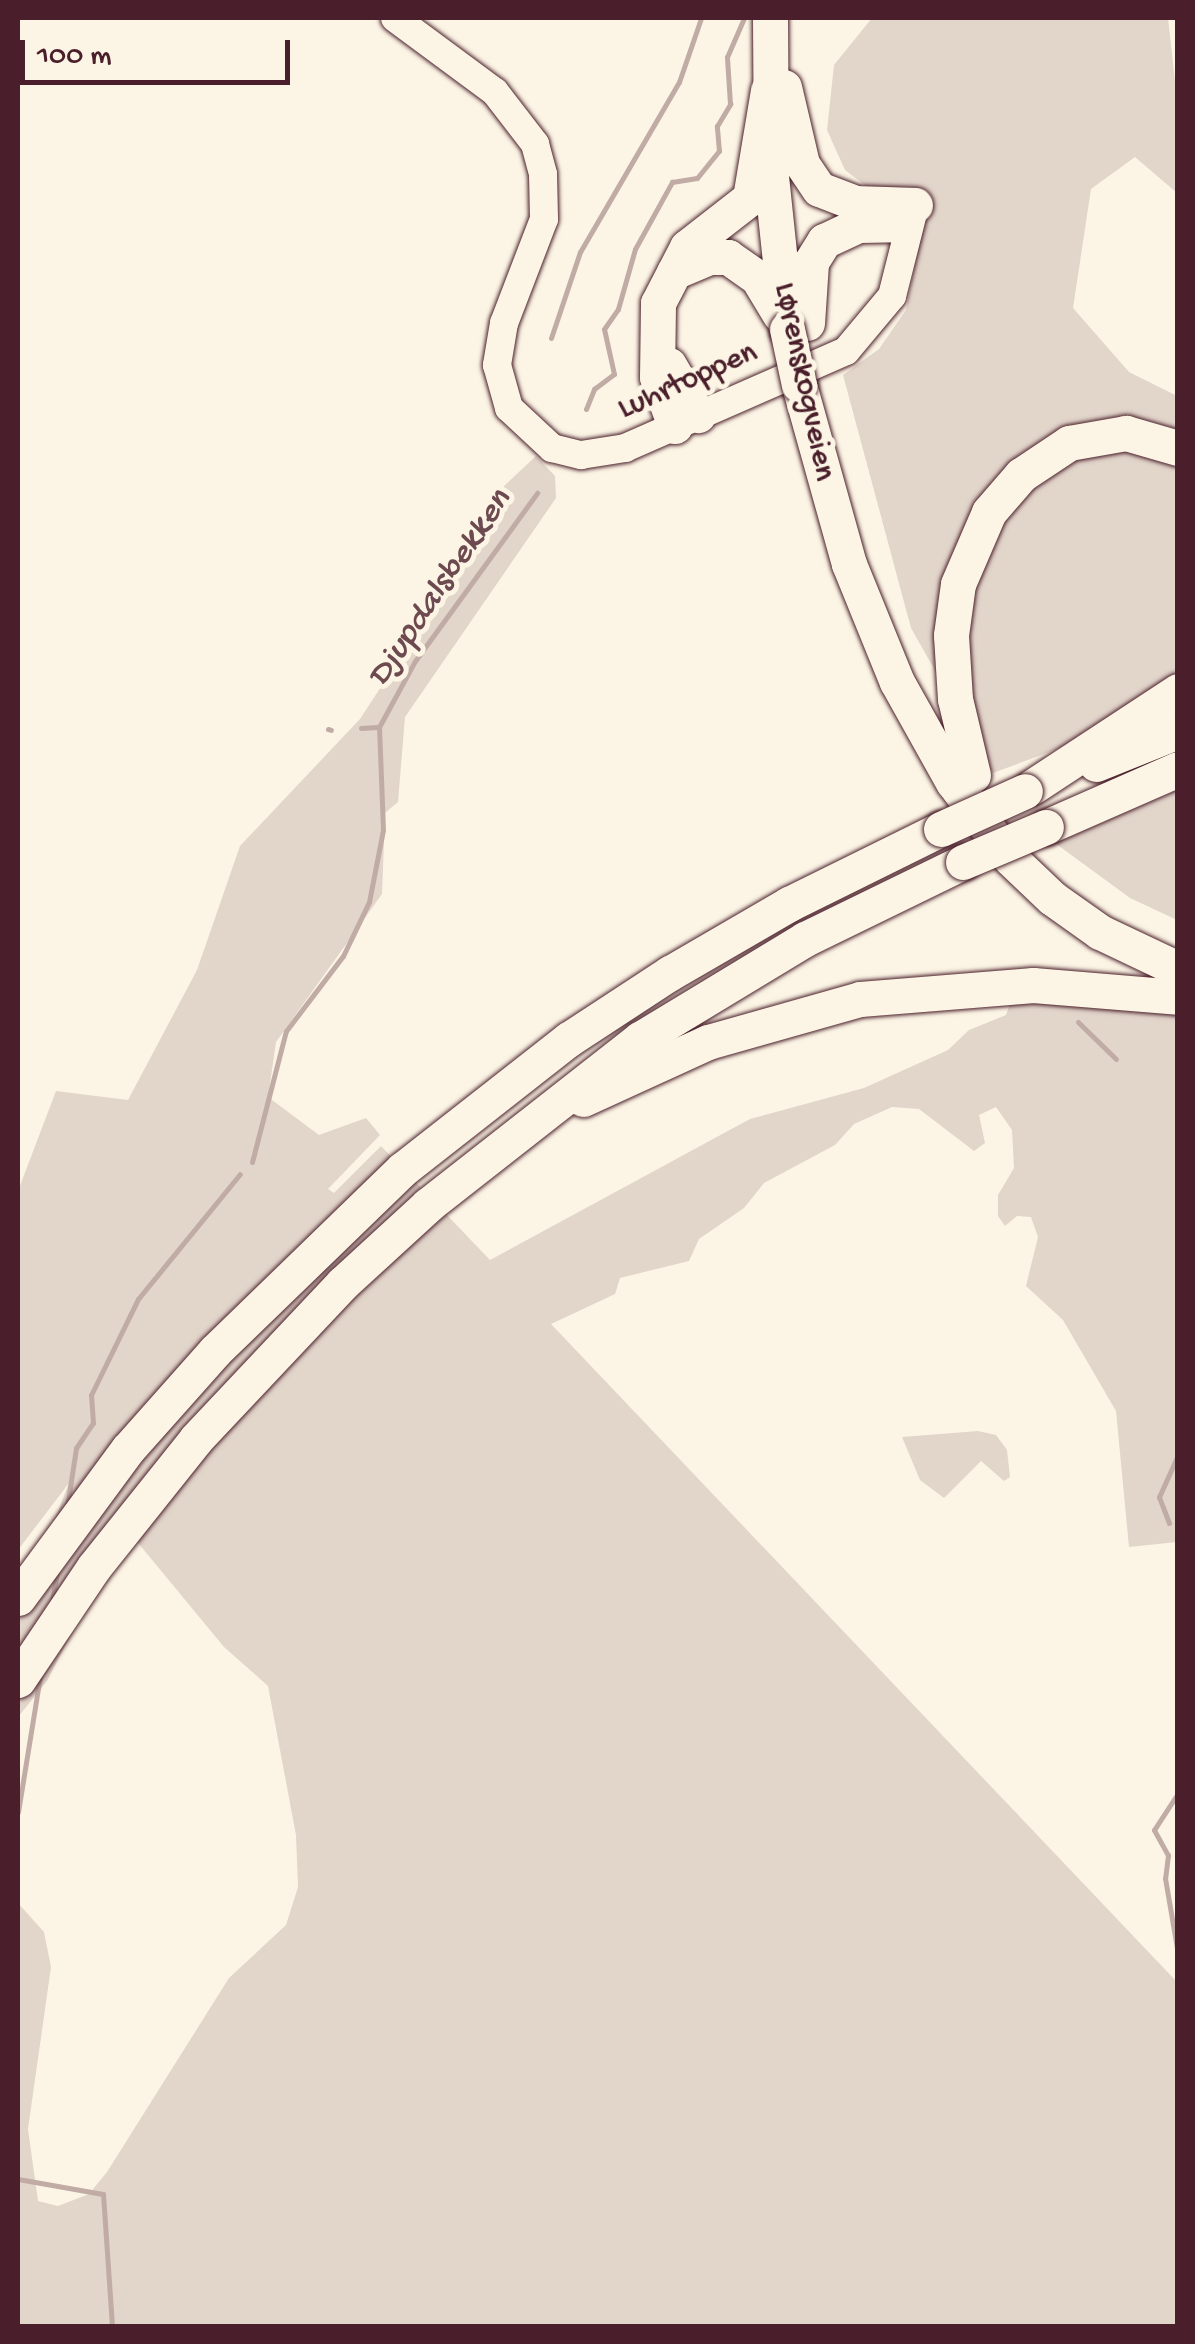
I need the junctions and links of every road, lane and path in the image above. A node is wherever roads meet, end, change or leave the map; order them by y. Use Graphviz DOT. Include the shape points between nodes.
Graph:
graph roads {
  1 [pos="395,18"];
  2 [pos="770,18"];
  3 [pos="787,18"];
  4 [pos="776,89"];
  5 [pos="912,214"];
  6 [pos="673,272"];
  7 [pos="797,326"];
  8 [pos="686,420"];
  9 [pos="1178,448"];
  10 [pos="1178,692"];
  11 [pos="922,711"];
  12 [pos="1178,731"];
  13 [pos="1178,769"];
  14 [pos="973,775"];
  15 [pos="1028,789"];
  16 [pos="1178,946"];
  17 [pos="1178,969"];
  18 [pos="1178,997"];
  19 [pos="528,1126"];
  20 [pos="18,1598"];
  21 [pos="18,1680"];
  1 -- 8 [label="street, Luhrtoppen" via="495,92 518,116 540,159 541,235 498,352 503,394 516,420 552,448 580,454 625,448"];
  2 -- 4 [label="highway, Lørenskogveien"];
  3 -- 4 [label="highway, Lørenskogveien"];
  4 -- 5 [label="highway" via="802,164 819,190"];
  4 -- 6 [label="highway" via="750,198 687,247"];
  4 -- 7 [label="highway, Lørenskogveien"];
  5 -- 7 [label="highway" via="859,225 824,242 810,262"];
  5 -- 8 [label="street, Luhrtoppen" via="892,296 860,341"];
  6 -- 7 [label="highway" via="709,257 744,264"];
  6 -- 8 [label="highway" via="658,303 656,344"];
  7 -- 11 [label="highway, Lørenskogveien, bridge" via="814,410"];
  9 -- 14 [label="highway" via="1126,433 1069,443 1028,468 990,512 958,584 951,635 955,700"];
  10 -- 15 [label="highway"];
  11 -- 14 [label="highway"];
  11 -- 17 [label="highway" via="984,828 1032,880 1100,932"];
  12 -- 15 [label="highway"];
  13 -- 19 [label="highway, bridge" via="805,938 697,1002"];
  14 -- 16 [label="highway" via="1057,874 1110,913"];
  15 -- 20 [label="highway, bridge" via="789,904 670,973 569,1039 403,1168 311,1252 182,1387"];
  18 -- 19 [label="highway" via="989,986 860,1000 708,1042"];
  19 -- 21 [label="highway" via="384,1244 250,1378 118,1535"];
}
